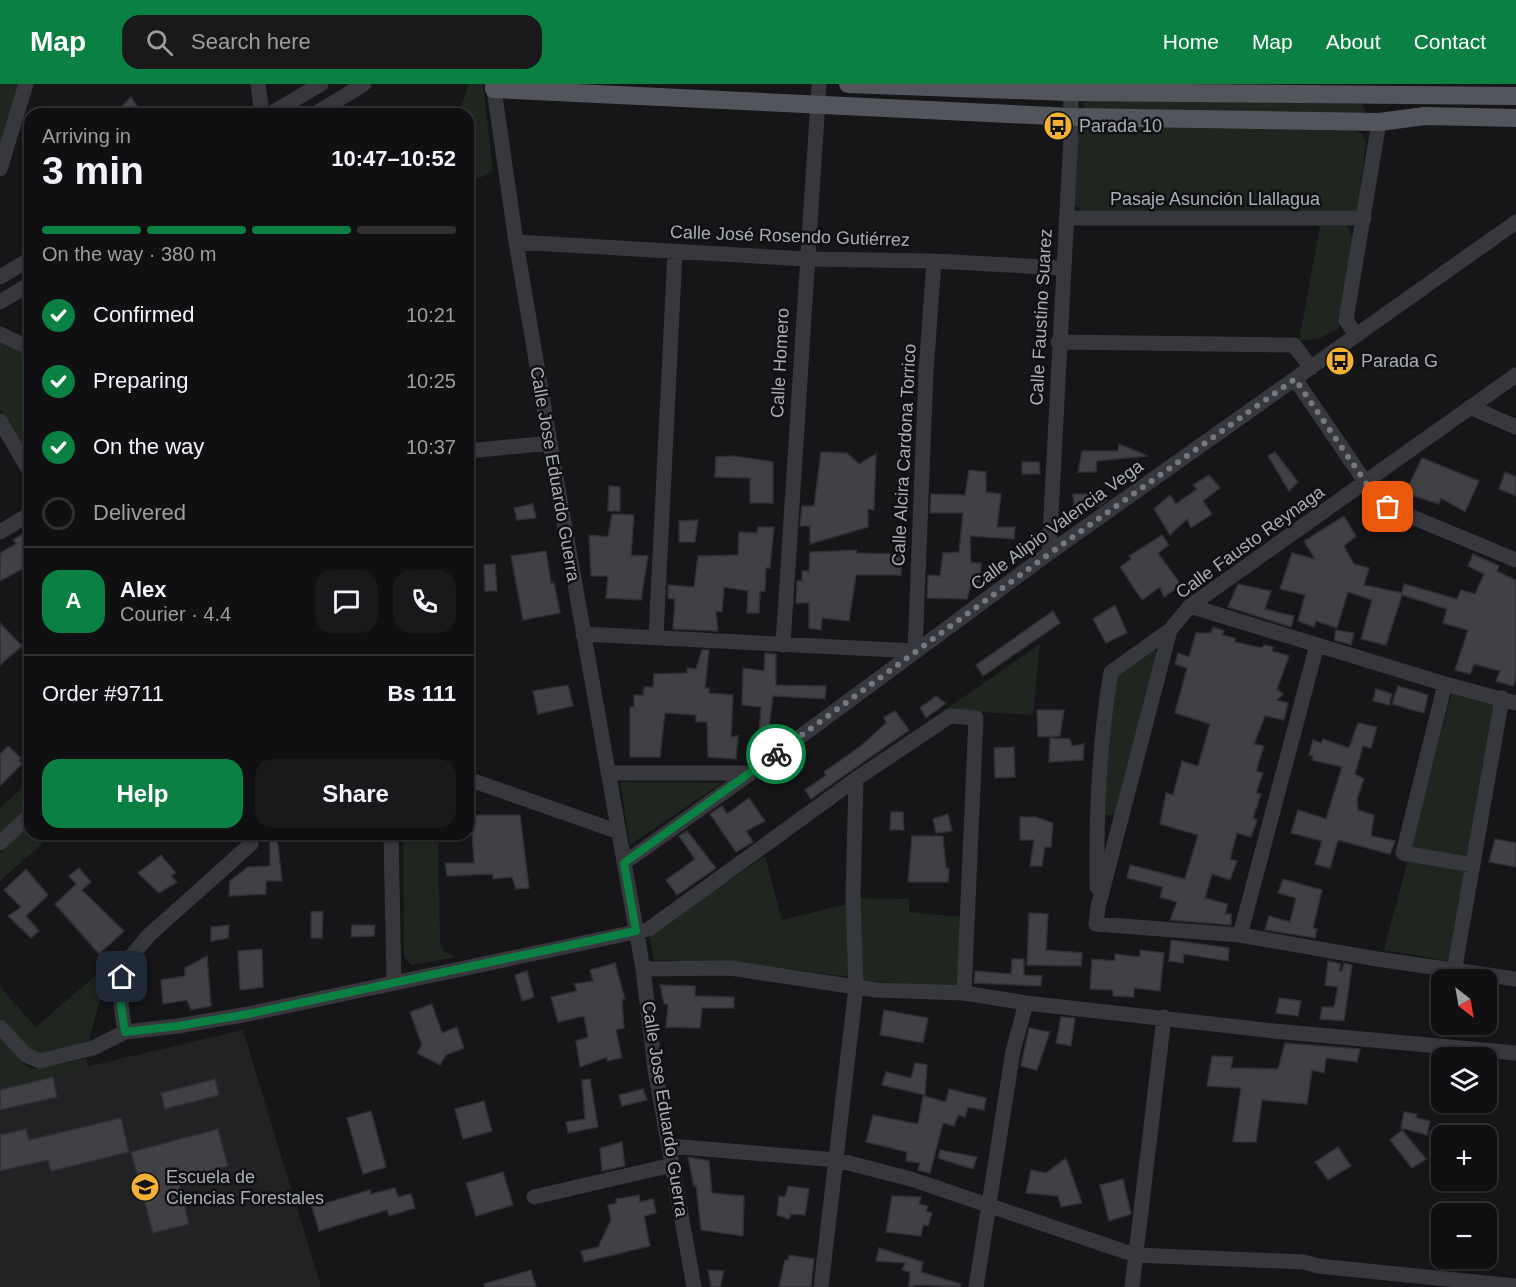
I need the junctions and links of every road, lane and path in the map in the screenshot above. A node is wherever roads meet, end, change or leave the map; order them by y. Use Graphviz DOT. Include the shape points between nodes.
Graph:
graph roads {
  1 [pos="26,84"];
  2 [pos="258,84"];
  3 [pos="321,84"];
  4 [pos="364,84"];
  5 [pos="819,84"];
  6 [pos="848,84"];
  7 [pos="494,86"];
  8 [pos="1069,88"];
  9 [pos="1433,89"];
  10 [pos="1397,90"];
  11 [pos="1516,96"];
  12 [pos="818,105"];
  13 [pos="261,108"];
  14 [pos="280,108"];
  15 [pos="325,108"];
  16 [pos="1425,116"];
  17 [pos="1072,117"];
  18 [pos="1516,118"];
  19 [pos="1379,122"];
  20 [pos="0,170"];
  21 [pos="1066,218"];
  22 [pos="1364,219"];
  23 [pos="1516,222"];
  24 [pos="516,242"];
  25 [pos="675,252"];
  26 [pos="806,259"];
  27 [pos="934,261"];
  28 [pos="24,262"];
  29 [pos="1062,268"];
  30 [pos="0,277"];
  31 [pos="24,288"];
  32 [pos="0,302"];
  33 [pos="0,334"];
  34 [pos="1356,335"];
  35 [pos="1058,342"];
  36 [pos="24,345"];
  37 [pos="1311,368"];
  38 [pos="1516,375"];
  39 [pos="1295,379"];
  40 [pos="1470,407"];
  41 [pos="0,422"];
  42 [pos="1516,427"];
  43 [pos="550,443"];
  44 [pos="474,450"];
  45 [pos="24,462"];
  46 [pos="1366,483"];
  47 [pos="24,518"];
  48 [pos="0,532"];
  49 [pos="1049,554"];
  50 [pos="1516,561"];
  51 [pos="1190,606"];
  52 [pos="1170,630"];
  53 [pos="583,634"];
  54 [pos="656,636"];
  55 [pos="783,645"];
  56 [pos="1317,645"];
  57 [pos="915,651"];
  58 [pos="1445,684"];
  59 [pos="1509,700"];
  60 [pos="610,773"];
  61 [pos="751,773"];
  62 [pos="856,779"];
  63 [pos="474,781"];
  64 [pos="24,821"];
  65 [pos="619,832"];
  66 [pos="249,840"];
  67 [pos="391,840"];
  68 [pos="0,843"];
  69 [pos="624,863"];
  70 [pos="1473,865"];
  71 [pos="1098,907"];
  72 [pos="636,931"];
  73 [pos="1240,935"];
  74 [pos="644,969"];
  75 [pos="1437,969"];
  76 [pos="1455,969"];
  77 [pos="1497,977"];
  78 [pos="1516,979"];
  79 [pos="394,983"];
  80 [pos="856,987"];
  81 [pos="964,993"];
  82 [pos="1026,1003"];
  83 [pos="1164,1017"];
  84 [pos="0,1027"];
  85 [pos="125,1032"];
  86 [pos="1516,1053"];
  87 [pos="670,1146"];
  88 [pos="837,1160"];
  89 [pos="672,1165"];
  90 [pos="534,1197"];
  91 [pos="989,1205"];
  92 [pos="1135,1255"];
  93 [pos="1516,1286"];
  94 [pos="694,1287"];
  95 [pos="821,1287"];
  96 [pos="976,1287"];
  97 [pos="1132,1287"];
  1 -- 20 [label="street"];
  2 -- 13 [label="street"];
  3 -- 14 [label="street"];
  4 -- 15 [label="street"];
  5 -- 12 [label="street, Calle Homero"];
  6 -- 8 [label="main road"];
  7 -- 12 [label="main road"];
  7 -- 24 [label="street, Calle Jose Eduardo Guerra"];
  8 -- 10 [label="main road"];
  8 -- 17 [label="street, Calle Faustino Suarez"];
  9 -- 10 [label="main road"];
  9 -- 11 [label="main road"];
  9 -- 16 [label="main road"];
  10 -- 19 [label="main road"];
  12 -- 17 [label="main road"];
  12 -- 26 [label="street, Calle Homero"];
  16 -- 18 [label="main road"];
  16 -- 19 [label="main road"];
  17 -- 19 [label="main road"];
  17 -- 21 [label="street, Calle Faustino Suarez"];
  19 -- 22 [label="street"];
  21 -- 22 [label="street, Pasaje Asunción Llallagua"];
  21 -- 29 [label="street, Calle Faustino Suarez"];
  22 -- 34 [label="street" via="1346,320"];
  23 -- 34 [label="street, Calle Alipio Valencia Vega"];
  24 -- 25 [label="street, Calle José Rosendo Gutiérrez"];
  24 -- 43 [label="street, Calle Jose Eduardo Guerra"];
  25 -- 26 [label="street, Calle José Rosendo Gutiérrez"];
  25 -- 54 [label="street"];
  26 -- 27 [label="street, Calle José Rosendo Gutiérrez"];
  26 -- 55 [label="street, Calle Homero"];
  27 -- 29 [label="street, Calle José Rosendo Gutiérrez"];
  27 -- 57 [label="street, Calle Alcira Cardona Torrico"];
  28 -- 30 [label="street"];
  29 -- 35 [label="street, Calle Faustino Suarez"];
  31 -- 32 [label="street"];
  33 -- 36 [label="street"];
  34 -- 37 [label="street, Calle Alipio Valencia Vega"];
  35 -- 37 [label="street" via="1294,345"];
  35 -- 49 [label="street, Calle Faustino Suarez"];
  37 -- 39 [label="street, Calle Alipio Valencia Vega"];
  38 -- 40 [label="street, Calle Fausto Reynaga"];
  39 -- 46 [label="street"];
  39 -- 49 [label="street, Calle Alipio Valencia Vega"];
  40 -- 42 [label="street"];
  40 -- 46 [label="street, Calle Fausto Reynaga"];
  41 -- 45 [label="street"];
  43 -- 44 [label="street"];
  43 -- 53 [label="street, Calle Jose Eduardo Guerra"];
  46 -- 50 [label="street" via="1388,507"];
  46 -- 51 [label="street, Calle Fausto Reynaga"];
  47 -- 48 [label="street"];
  49 -- 57 [label="street, Calle Alipio Valencia Vega"];
  51 -- 52 [label="street, Calle Fausto Reynaga"];
  51 -- 56 [label="street"];
  52 -- 71 [label="street, Calle Fausto Reynaga"];
  52 -- 71 [label="street" via="1111,672 1103,719 1096,822"];
  53 -- 54 [label="street"];
  53 -- 60 [label="street, Calle Jose Eduardo Guerra"];
  54 -- 55 [label="street"];
  55 -- 57 [label="street"];
  56 -- 58 [label="street"];
  56 -- 73 [label="street"];
  57 -- 61 [label="street, Calle Alipio Valencia Vega"];
  58 -- 59 [label="street"];
  58 -- 70 [label="street" via="1403,854"];
  59 -- 70 [label="street"];
  60 -- 61 [label="street"];
  60 -- 65 [label="street, Calle Jose Eduardo Guerra"];
  61 -- 69 [label="street, Calle Alipio Valencia Vega"];
  62 -- 72 [label="street" via="649,929"];
  62 -- 80 [label="street"];
  62 -- 81 [label="street" via="950,716 976,718"];
  63 -- 65 [label="street"];
  64 -- 68 [label="street"];
  65 -- 69 [label="street, Calle Jose Eduardo Guerra"];
  66 -- 85 [label="street" via="251,844 149,934 129,959 122,977"];
  67 -- 79 [label="street"];
  69 -- 72 [label="street, Calle Jose Eduardo Guerra"];
  70 -- 76 [label="street"];
  71 -- 73 [label="street, Calle Fausto Reynaga" via="1096,924"];
  72 -- 74 [label="street, Calle Jose Eduardo Guerra"];
  72 -- 79 [label="street"];
  73 -- 75 [label="street"];
  74 -- 80 [label="street" via="730,968"];
  74 -- 87 [label="street, Calle Jose Eduardo Guerra"];
  77 -- 78 [label="street"];
  79 -- 85 [label="street" via="225,1018"];
  80 -- 81 [label="street"];
  80 -- 88 [label="street"];
  81 -- 82 [label="street"];
  82 -- 83 [label="street"];
  82 -- 91 [label="street" via="1013,1051"];
  83 -- 86 [label="street"];
  83 -- 92 [label="street"];
  84 -- 85 [label="street" via="26,1055 40,1061 93,1048"];
  87 -- 88 [label="street"];
  87 -- 89 [label="street, Calle Jose Eduardo Guerra"];
  88 -- 91 [label="street"];
  88 -- 95 [label="street"];
  89 -- 90 [label="street"];
  89 -- 94 [label="street, Calle Jose Eduardo Guerra"];
  91 -- 92 [label="street"];
  91 -- 96 [label="street"];
  92 -- 93 [label="street" via="1304,1262"];
  92 -- 97 [label="street"];
}
